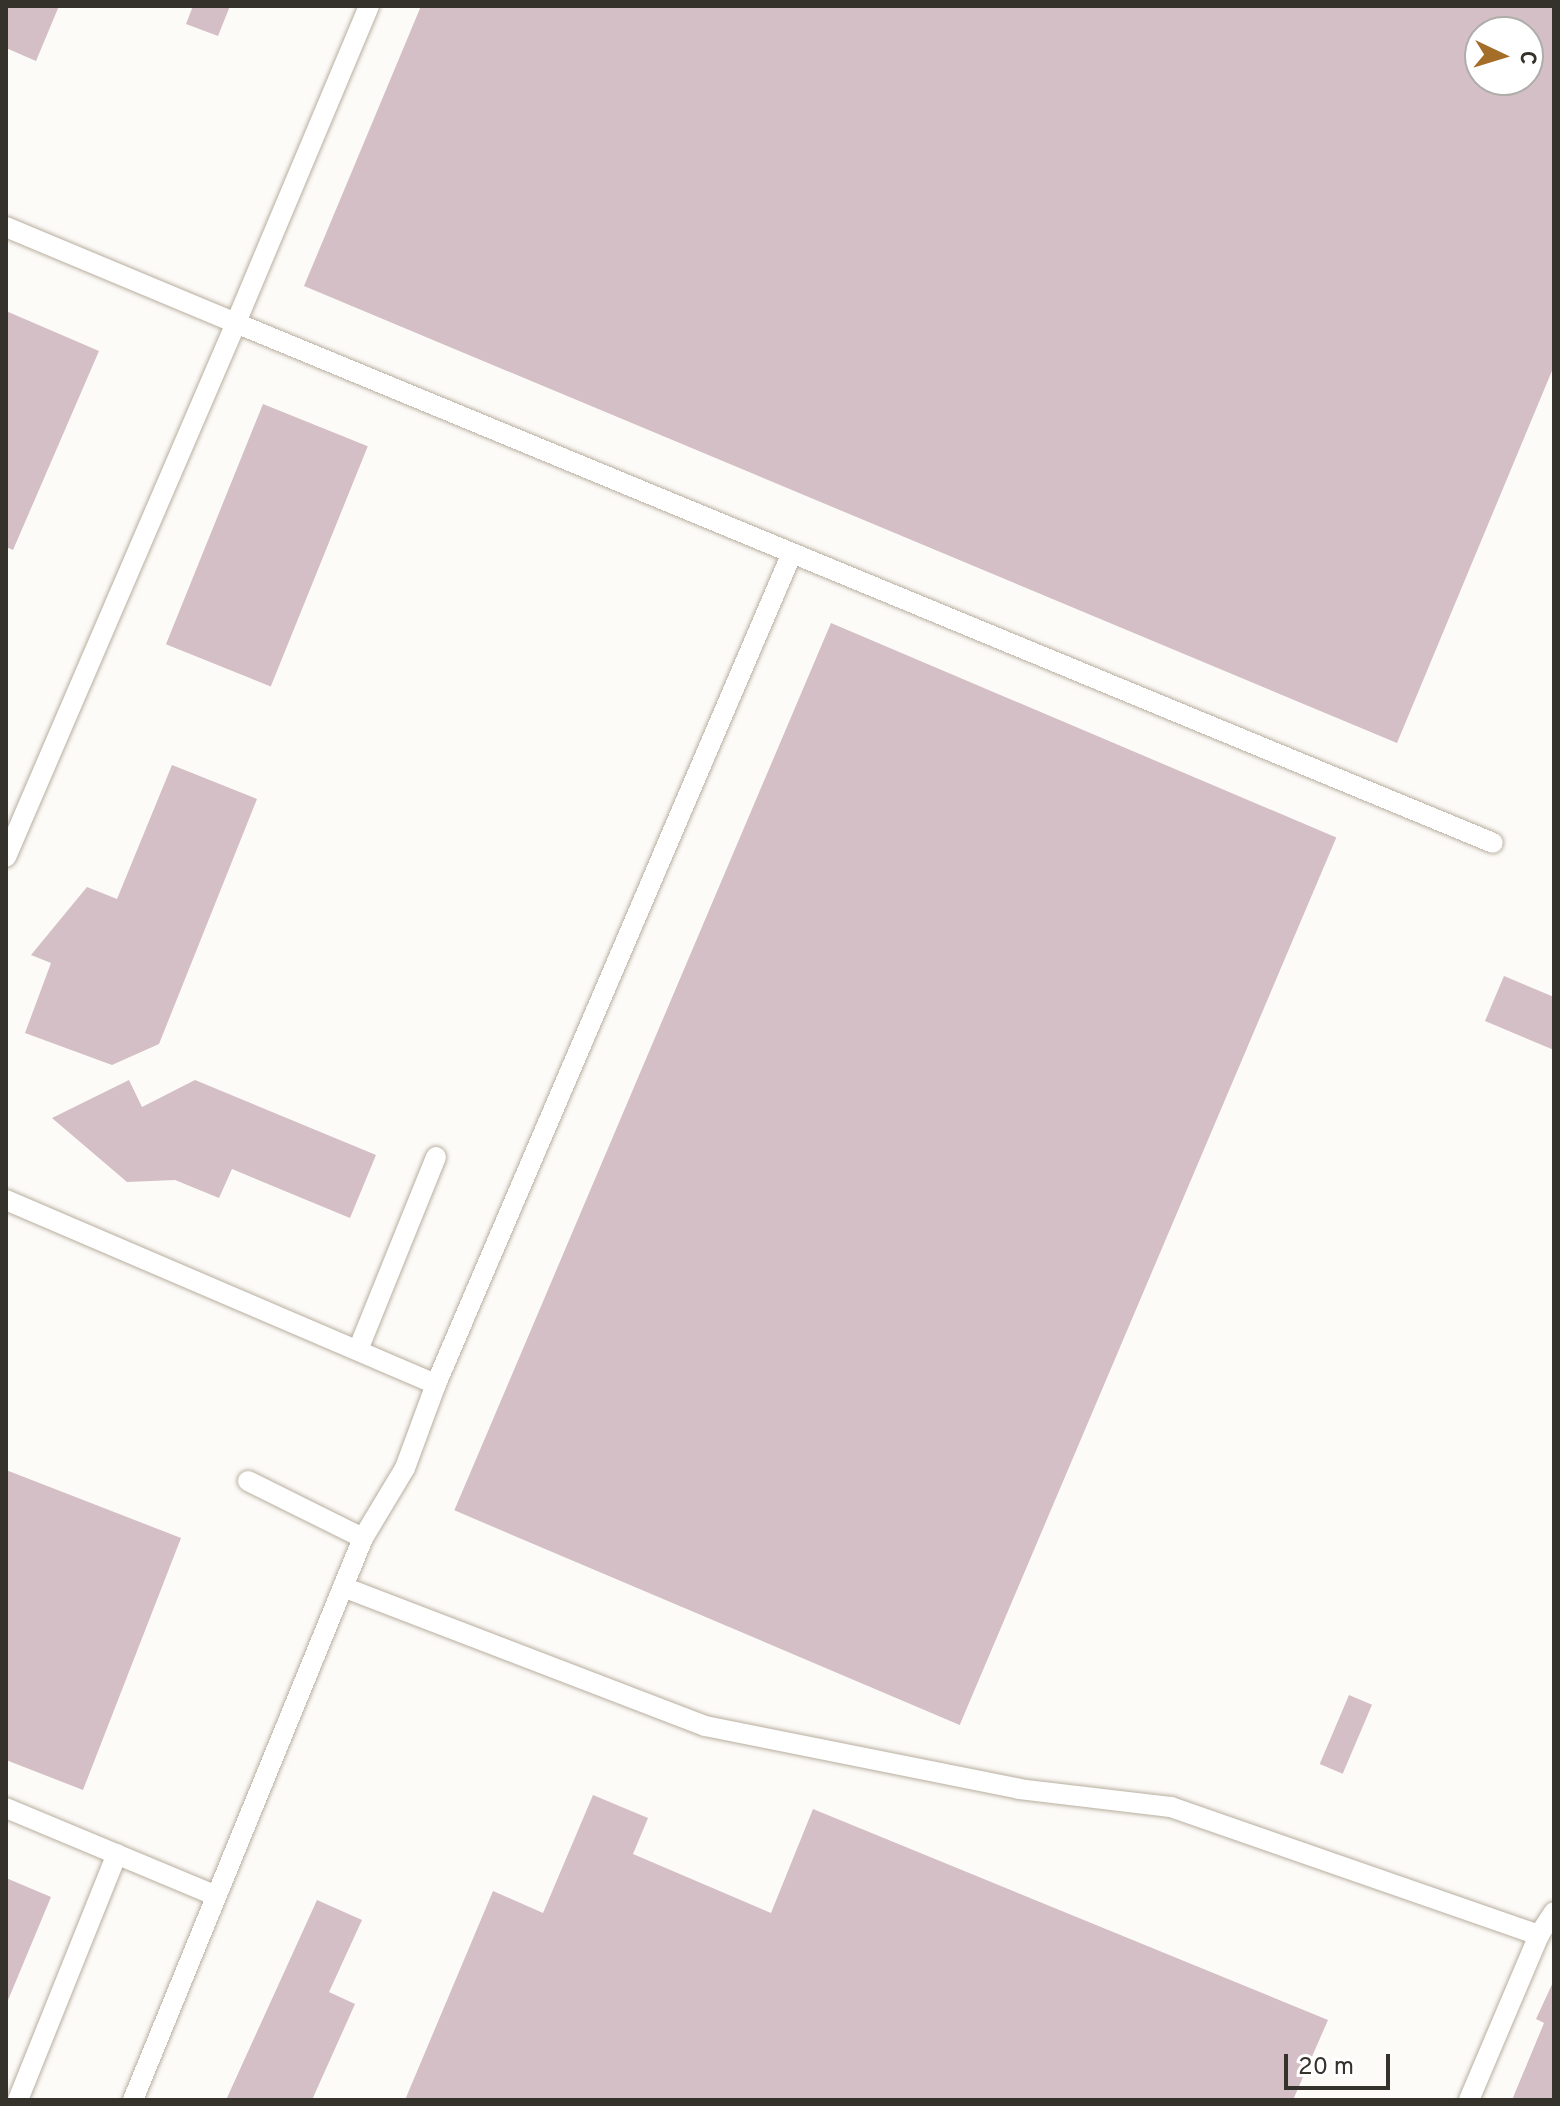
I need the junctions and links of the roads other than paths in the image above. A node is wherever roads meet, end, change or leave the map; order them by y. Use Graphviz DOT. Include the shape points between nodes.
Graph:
graph roads {
  1 [pos="369,6"];
  2 [pos="6,227"];
  3 [pos="236,323"];
  4 [pos="792,553"];
  5 [pos="1493,843"];
  6 [pos="6,857"];
  7 [pos="436,1157"];
  8 [pos="6,1200"];
  9 [pos="358,1350"];
  10 [pos="436,1384"];
  11 [pos="248,1481"];
  12 [pos="363,1538"];
  13 [pos="343,1587"];
  14 [pos="6,1808"];
  15 [pos="117,1854"];
  16 [pos="216,1896"];
  17 [pos="1554,1912"];
  18 [pos="1539,1935"];
  19 [pos="18,2100"];
  20 [pos="133,2100"];
  21 [pos="1469,2100"];
  1 -- 3 [label="lane"];
  2 -- 3 [label="lane"];
  3 -- 4 [label="lane"];
  3 -- 6 [label="lane"];
  4 -- 5 [label="lane"];
  4 -- 10 [label="lane"];
  7 -- 9 [label="lane"];
  8 -- 9 [label="lane"];
  9 -- 10 [label="lane"];
  10 -- 12 [label="lane" via="405,1468"];
  11 -- 12 [label="lane"];
  12 -- 13 [label="lane"];
  13 -- 16 [label="lane"];
  13 -- 18 [label="lane" via="705,1726 1019,1789 1171,1807"];
  14 -- 15 [label="lane"];
  15 -- 16 [label="lane"];
  15 -- 19 [label="lane"];
  16 -- 20 [label="lane"];
  17 -- 18 [label="lane"];
  18 -- 21 [label="lane"];
}
